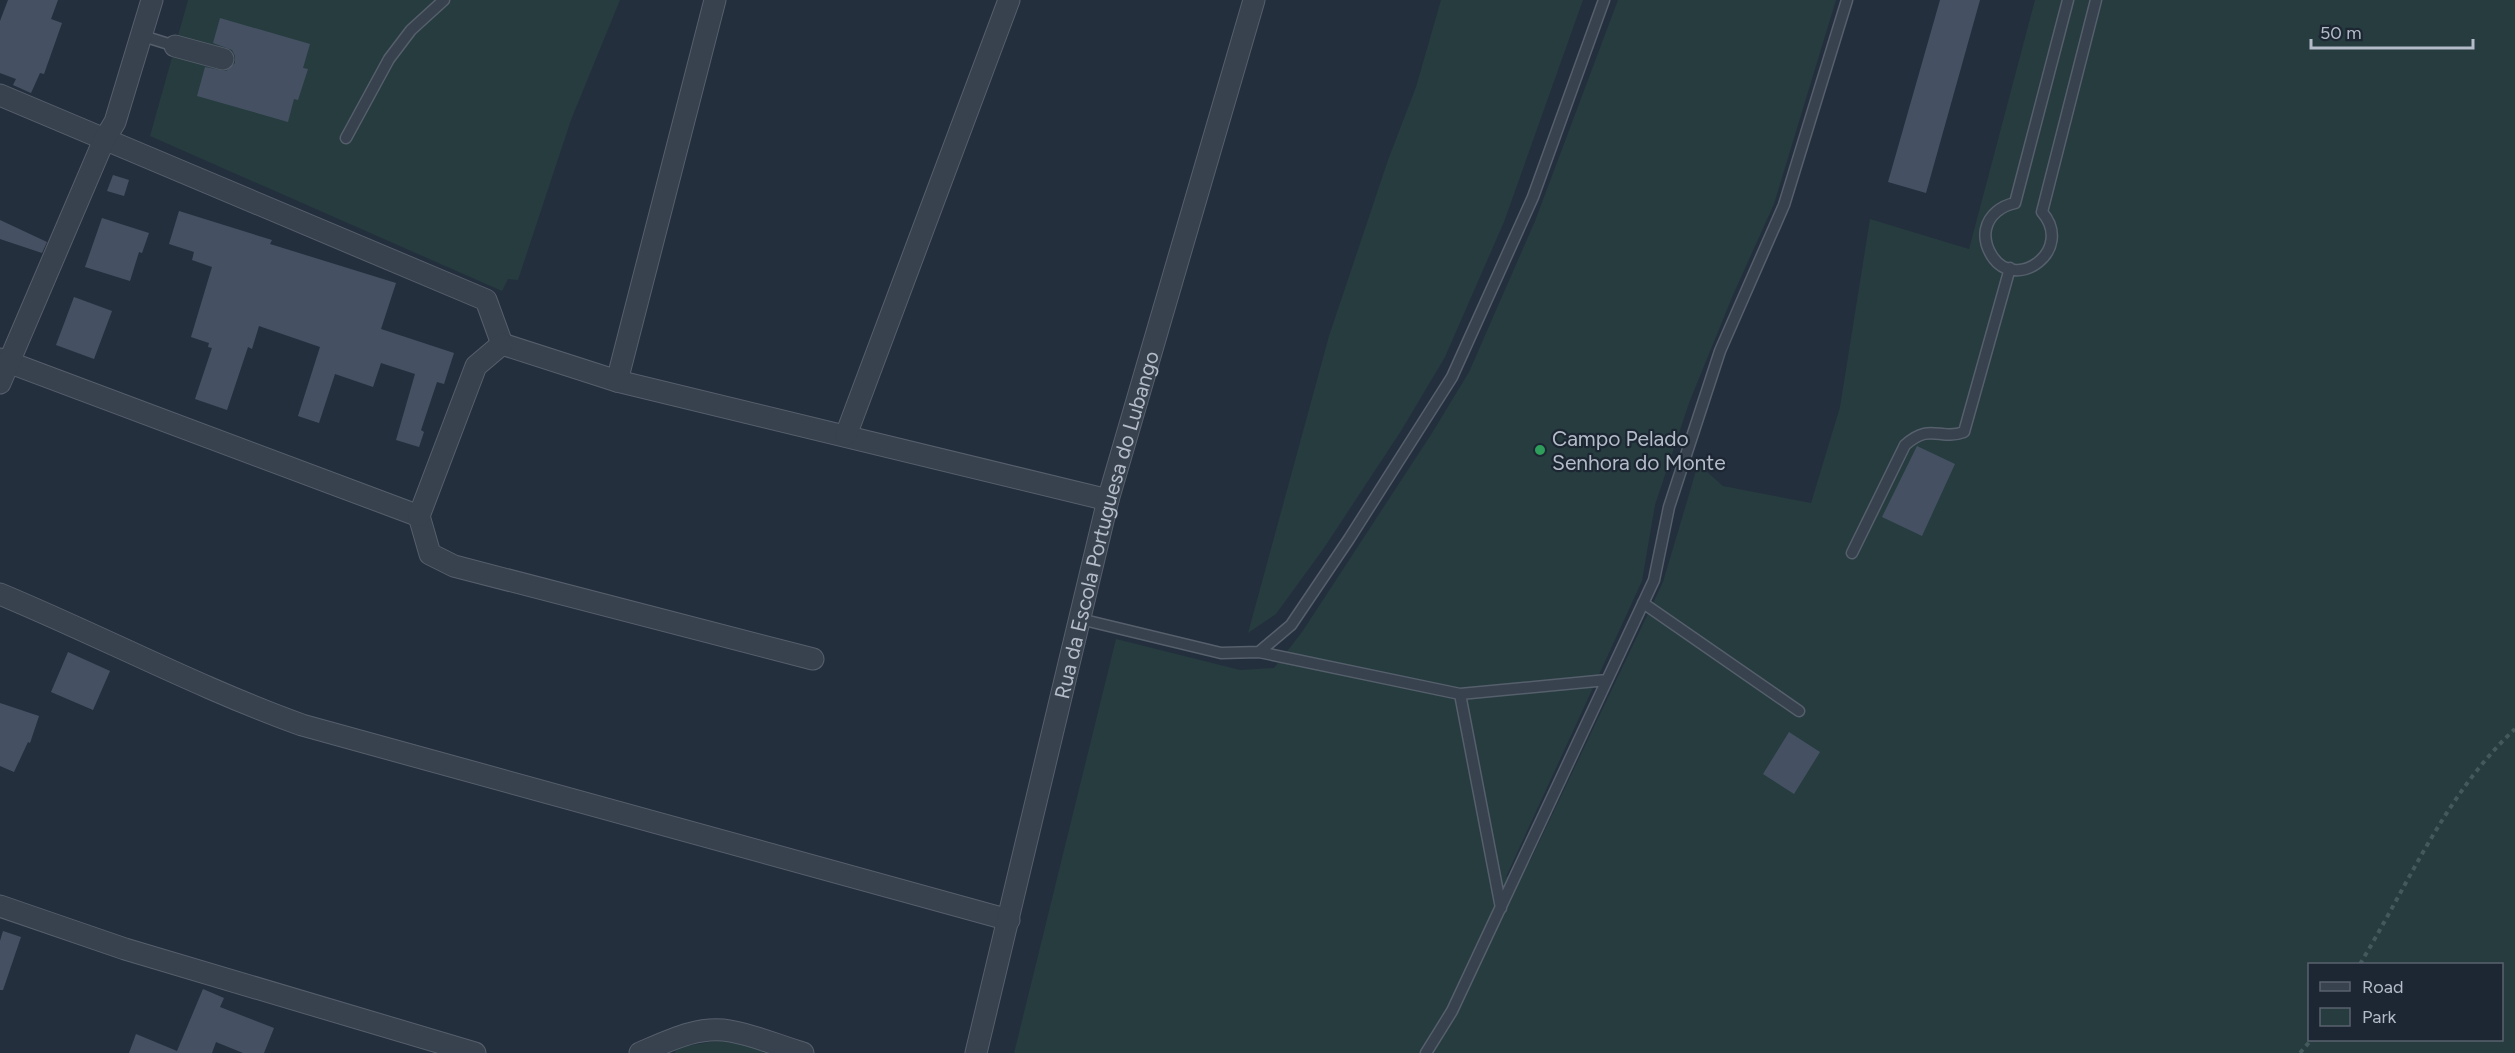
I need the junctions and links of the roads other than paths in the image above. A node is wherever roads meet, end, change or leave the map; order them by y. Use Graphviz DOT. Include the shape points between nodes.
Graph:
graph roads {
  1 [pos="152,0"];
  2 [pos="444,0"];
  3 [pos="715,0"];
  4 [pos="1008,0"];
  5 [pos="1254,0"];
  6 [pos="1605,0"];
  7 [pos="1847,0"];
  8 [pos="2068,0"];
  9 [pos="2096,0"];
  10 [pos="143,36"];
  11 [pos="175,46"];
  12 [pos="223,59"];
  13 [pos="0,95"];
  14 [pos="346,138"];
  15 [pos="104,140"];
  16 [pos="2010,268"];
  17 [pos="502,344"];
  18 [pos="4,361"];
  19 [pos="618,381"];
  20 [pos="0,383"];
  21 [pos="846,435"];
  22 [pos="1108,501"];
  23 [pos="419,516"];
  24 [pos="1852,553"];
  25 [pos="0,594"];
  26 [pos="1643,603"];
  27 [pos="1080,619"];
  28 [pos="1258,652"];
  29 [pos="813,659"];
  30 [pos="1608,680"];
  31 [pos="1460,694"];
  32 [pos="1799,711"];
  33 [pos="0,906"];
  34 [pos="1501,909"];
  35 [pos="1009,920"];
  36 [pos="475,1053"];
  37 [pos="640,1053"];
  38 [pos="802,1053"];
  39 [pos="976,1053"];
  40 [pos="1426,1053"];
  1 -- 10 [label="street"];
  2 -- 14 [label="lane" via="411,30 389,59"];
  3 -- 19 [label="street"];
  4 -- 21 [label="street"];
  5 -- 22 [label="street, Rua da Escola Portuguesa do Lubango"];
  6 -- 28 [label="lane" via="1533,197 1452,377 1291,625"];
  7 -- 26 [label="lane" via="1784,204 1720,351 1669,507 1654,580"];
  8 -- 16 [label="lane" via="2015,202 1998,210 1986,229 1989,250"];
  9 -- 16 [label="lane" via="2042,212 2051,227 2050,249 2035,265"];
  10 -- 11 [label="lane"];
  10 -- 15 [label="street" via="115,122"];
  11 -- 12 [label="street"];
  13 -- 15 [label="street"];
  15 -- 17 [label="street" via="486,300"];
  15 -- 18 [label="street"];
  16 -- 24 [label="lane" via="1964,432 1917,434 1905,445"];
  17 -- 19 [label="street"];
  17 -- 23 [label="street" via="476,366"];
  18 -- 20 [label="street"];
  18 -- 23 [label="street"];
  19 -- 21 [label="street"];
  21 -- 22 [label="street"];
  22 -- 27 [label="street, Rua da Escola Portuguesa do Lubango"];
  23 -- 29 [label="street" via="430,554 454,567"];
  25 -- 35 [label="street" via="254,708 302,725"];
  26 -- 30 [label="lane"];
  26 -- 32 [label="lane"];
  27 -- 28 [label="lane" via="1221,653"];
  27 -- 35 [label="street, Rua da Escola Portuguesa do Lubango"];
  28 -- 31 [label="lane"];
  30 -- 31 [label="lane"];
  30 -- 34 [label="lane"];
  31 -- 34 [label="lane"];
  33 -- 36 [label="street" via="125,949"];
  34 -- 40 [label="lane" via="1452,1011"];
  35 -- 39 [label="street, Rua da Escola Portuguesa do Lubango"];
  37 -- 38 [label="street" via="705,1030 729,1030"];
}
